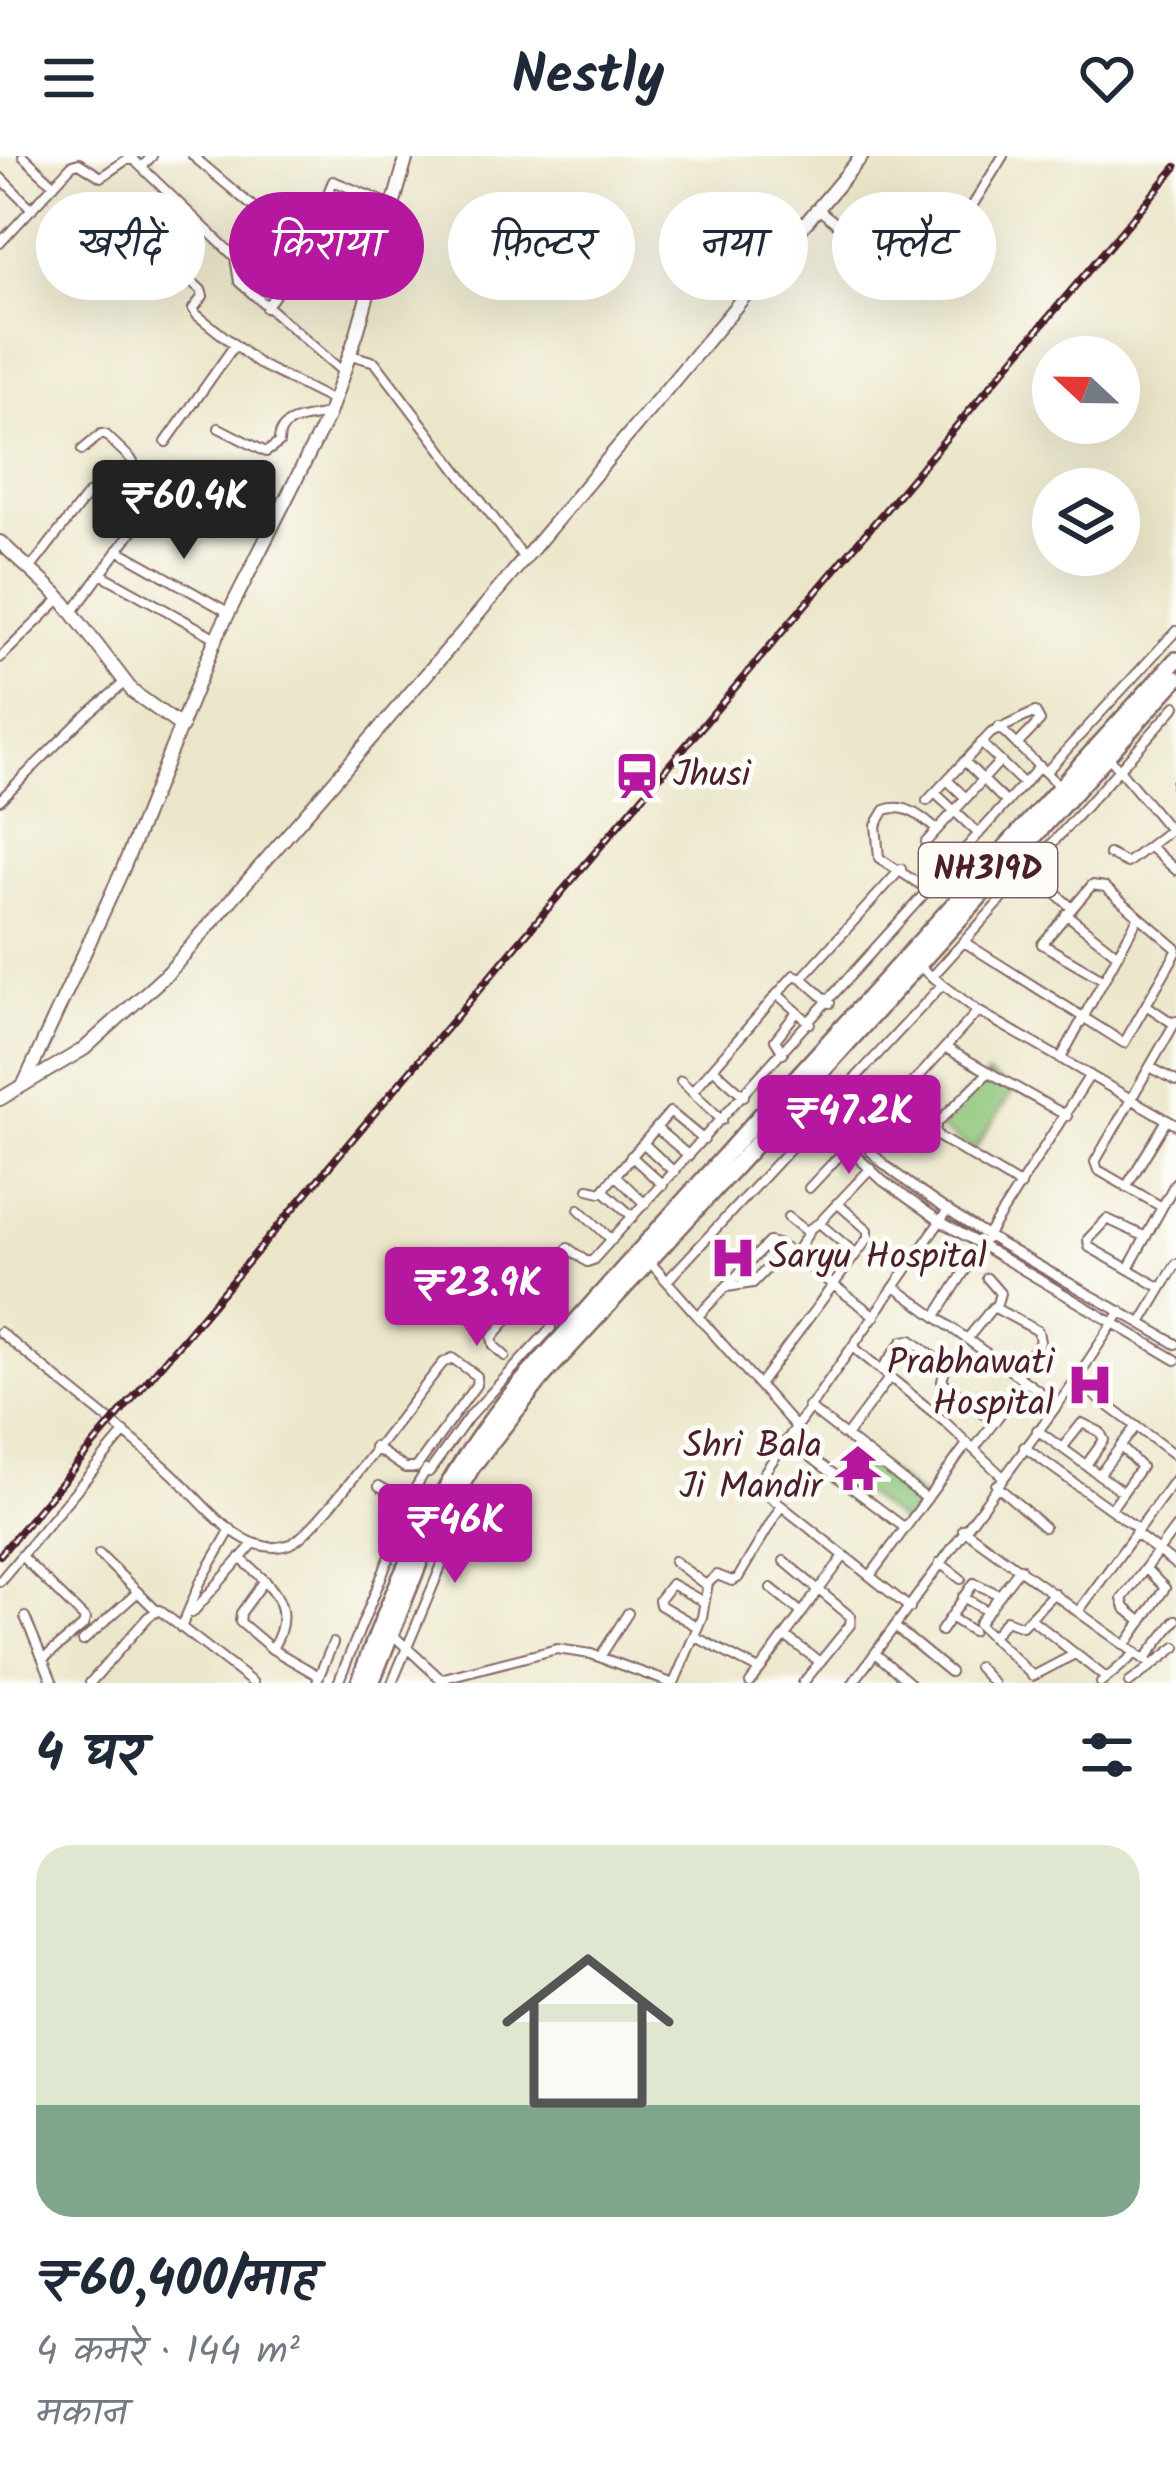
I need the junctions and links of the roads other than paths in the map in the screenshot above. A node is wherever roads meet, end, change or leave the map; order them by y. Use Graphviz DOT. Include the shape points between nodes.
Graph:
graph roads {
  1 [pos="23,156"];
  2 [pos="152,156"];
  3 [pos="193,156"];
  4 [pos="407,156"];
  5 [pos="862,156"];
  6 [pos="1003,156"];
  7 [pos="142,167"];
  8 [pos="0,177"];
  9 [pos="54,185"];
  10 [pos="236,192"];
  11 [pos="329,192"];
  12 [pos="358,192"];
  13 [pos="398,192"];
  14 [pos="818,208"];
  15 [pos="32,209"];
  16 [pos="0,243"];
  17 [pos="229,251"];
  18 [pos="201,300"];
  19 [pos="258,300"];
  20 [pos="271,300"];
  21 [pos="367,300"];
  22 [pos="266,308"];
  23 [pos="234,346"];
  24 [pos="351,355"];
  25 [pos="345,373"];
  26 [pos="332,408"];
  27 [pos="219,428"];
  28 [pos="166,442"];
  29 [pos="82,450"];
  30 [pos="88,494"];
  31 [pos="158,503"];
  32 [pos="190,525"];
  33 [pos="0,542"];
  34 [pos="118,550"];
  35 [pos="524,558"];
  36 [pos="30,569"];
  37 [pos="100,574"];
  38 [pos="61,598"];
  39 [pos="73,612"];
  40 [pos="228,612"];
  41 [pos="1176,631"];
  42 [pos="216,638"];
  43 [pos="0,658"];
  44 [pos="1176,660"];
  45 [pos="1176,679"];
  46 [pos="124,683"];
  47 [pos="1176,706"];
  48 [pos="182,727"];
  49 [pos="999,728"];
  50 [pos="981,742"];
  51 [pos="1017,745"];
  52 [pos="1107,755"];
  53 [pos="964,761"];
  54 [pos="1000,761"];
  55 [pos="1120,769"];
  56 [pos="1045,771"];
  57 [pos="983,779"];
  58 [pos="947,780"];
  59 [pos="1024,784"];
  60 [pos="1059,786"];
  61 [pos="935,793"];
  62 [pos="966,798"];
  63 [pos="0,800"];
  64 [pos="927,802"];
  65 [pos="1007,802"];
  66 [pos="955,811"];
  67 [pos="1173,828"];
  68 [pos="937,830"];
  69 [pos="979,834"];
  70 [pos="926,842"];
  71 [pos="1150,847"];
  72 [pos="1109,854"];
  73 [pos="1015,857"];
  74 [pos="901,869"];
  75 [pos="1030,869"];
  76 [pos="1176,870"];
  77 [pos="930,891"];
  78 [pos="1069,911"];
  79 [pos="1139,916"];
  80 [pos="964,942"];
  81 [pos="1176,950"];
  82 [pos="1118,955"];
  83 [pos="917,965"];
  84 [pos="932,977"];
  85 [pos="802,978"];
  86 [pos="1104,980"];
  87 [pos="942,985"];
  88 [pos="777,994"];
  89 [pos="830,1003"];
  90 [pos="1146,1005"];
  91 [pos="977,1011"];
  92 [pos="797,1012"];
  93 [pos="1082,1018"];
  94 [pos="1175,1022"];
  95 [pos="810,1023"];
  96 [pos="1164,1041"];
  97 [pos="1176,1047"];
  98 [pos="946,1048"];
  99 [pos="783,1053"];
  100 [pos="1061,1058"];
  101 [pos="1150,1067"];
  102 [pos="713,1068"];
  103 [pos="988,1072"];
  104 [pos="1090,1075"];
  105 [pos="680,1081"];
  106 [pos="1176,1081"];
  107 [pos="22,1087"];
  108 [pos="692,1092"];
  109 [pos="800,1092"];
  110 [pos="744,1096"];
  111 [pos="0,1099"];
  112 [pos="1130,1099"];
  113 [pos="828,1109"];
  114 [pos="1066,1116"];
  115 [pos="722,1120"];
  116 [pos="818,1120"];
  117 [pos="1172,1122"];
  118 [pos="656,1128"];
  119 [pos="704,1140"];
  120 [pos="858,1140"];
  121 [pos="643,1143"];
  122 [pos="847,1148"];
  123 [pos="631,1156"];
  124 [pos="689,1156"];
  125 [pos="878,1159"];
  126 [pos="869,1169"];
  127 [pos="674,1172"];
  128 [pos="615,1175"];
  129 [pos="1176,1182"];
  130 [pos="663,1185"];
  131 [pos="1021,1186"];
  132 [pos="1126,1186"];
  133 [pos="809,1188"];
  134 [pos="589,1189"];
  135 [pos="603,1190"];
  136 [pos="838,1203"];
  137 [pos="645,1204"];
  138 [pos="1162,1207"];
  139 [pos="579,1209"];
  140 [pos="948,1210"];
  141 [pos="633,1217"];
  142 [pos="788,1217"];
  143 [pos="940,1221"];
  144 [pos="819,1223"];
  145 [pos="809,1230"];
  146 [pos="989,1234"];
  147 [pos="1146,1237"];
  148 [pos="612,1240"];
  149 [pos="982,1246"];
  150 [pos="790,1252"];
  151 [pos="856,1254"];
  152 [pos="649,1261"];
  153 [pos="1176,1264"];
  154 [pos="1128,1269"];
  155 [pos="987,1278"];
  156 [pos="667,1281"];
  157 [pos="833,1284"];
  158 [pos="725,1287"];
  159 [pos="896,1288"];
  160 [pos="1161,1288"];
  161 [pos="996,1307"];
  162 [pos="1121,1311"];
  163 [pos="698,1316"];
  164 [pos="875,1316"];
  165 [pos="935,1316"];
  166 [pos="1114,1322"];
  167 [pos="1141,1323"];
  168 [pos="551,1328"];
  169 [pos="0,1332"];
  170 [pos="967,1339"];
  171 [pos="1176,1344"];
  172 [pos="853,1347"];
  173 [pos="506,1356"];
  174 [pos="1176,1360"];
  175 [pos="881,1370"];
  176 [pos="1017,1373"];
  177 [pos="890,1377"];
  178 [pos="1025,1381"];
  179 [pos="1075,1381"];
  180 [pos="759,1385"];
  181 [pos="1057,1404"];
  182 [pos="808,1407"];
  183 [pos="994,1422"];
  184 [pos="796,1426"];
  185 [pos="1136,1426"];
  186 [pos="1037,1430"];
  187 [pos="124,1432"];
  188 [pos="846,1436"];
  189 [pos="786,1439"];
  190 [pos="970,1447"];
  191 [pos="1024,1447"];
  192 [pos="1121,1447"];
  193 [pos="374,1448"];
  194 [pos="1062,1448"];
  195 [pos="1176,1456"];
  196 [pos="1086,1466"];
  197 [pos="1099,1475"];
  198 [pos="436,1476"];
  199 [pos="1176,1478"];
  200 [pos="998,1481"];
  201 [pos="379,1486"];
  202 [pos="1123,1492"];
  203 [pos="927,1499"];
  204 [pos="781,1506"];
  205 [pos="1111,1510"];
  206 [pos="1044,1527"];
  207 [pos="1176,1527"];
  208 [pos="231,1528"];
  209 [pos="905,1528"];
  210 [pos="962,1529"];
  211 [pos="1137,1531"];
  212 [pos="1172,1539"];
  213 [pos="408,1540"];
  214 [pos="254,1543"];
  215 [pos="1158,1551"];
  216 [pos="99,1554"];
  217 [pos="21,1556"];
  218 [pos="844,1556"];
  219 [pos="240,1558"];
  220 [pos="674,1561"];
  221 [pos="784,1561"];
  222 [pos="940,1563"];
  223 [pos="1176,1565"];
  224 [pos="1020,1568"];
  225 [pos="1145,1568"];
  226 [pos="870,1576"];
  227 [pos="961,1579"];
  228 [pos="266,1580"];
  229 [pos="0,1581"];
  230 [pos="707,1586"];
  231 [pos="770,1588"];
  232 [pos="820,1589"];
  233 [pos="137,1592"];
  234 [pos="1054,1593"];
  235 [pos="1000,1594"];
  236 [pos="963,1597"];
  237 [pos="704,1602"];
  238 [pos="910,1608"];
  239 [pos="156,1610"];
  240 [pos="987,1611"];
  241 [pos="628,1612"];
  242 [pos="1078,1612"];
  243 [pos="802,1613"];
  244 [pos="25,1617"];
  245 [pos="950,1617"];
  246 [pos="1030,1618"];
  247 [pos="1176,1620"];
  248 [pos="1142,1622"];
  249 [pos="184,1623"];
  250 [pos="895,1627"];
  251 [pos="975,1628"];
  252 [pos="941,1630"];
  253 [pos="696,1631"];
  254 [pos="391,1633"];
  255 [pos="785,1636"];
  256 [pos="992,1637"];
  257 [pos="83,1640"];
  258 [pos="964,1642"];
  259 [pos="334,1643"];
  260 [pos="1125,1646"];
  261 [pos="406,1647"];
  262 [pos="1176,1647"];
  263 [pos="272,1649"];
  264 [pos="876,1654"];
  265 [pos="1075,1654"];
  266 [pos="600,1657"];
  267 [pos="44,1659"];
  268 [pos="1144,1659"];
  269 [pos="820,1662"];
  270 [pos="978,1666"];
  271 [pos="759,1670"];
  272 [pos="950,1672"];
  273 [pos="318,1679"];
  274 [pos="1104,1681"];
  275 [pos="443,1682"];
  276 [pos="1131,1682"];
  277 [pos="52,1683"];
  278 [pos="90,1683"];
  279 [pos="253,1683"];
  280 [pos="338,1683"];
  281 [pos="358,1683"];
  282 [pos="371,1683"];
  283 [pos="392,1683"];
  284 [pos="672,1683"];
  285 [pos="750,1683"];
  286 [pos="802,1683"];
  287 [pos="853,1683"];
  288 [pos="910,1683"];
  289 [pos="993,1683"];
  1 -- 9 [label="street"];
  2 -- 7 [label="street"];
  3 -- 10 [label="street"];
  4 -- 13 [label="street"];
  5 -- 14 [label="street"];
  6 -- 14 [label="street" via="964,221 930,240 865,246"];
  7 -- 9 [label="street" via="131,159 101,177 76,163"];
  7 -- 17 [label="street"];
  8 -- 15 [label="street"];
  9 -- 15 [label="street"];
  11 -- 12 [label="street" via="333,182"];
  14 -- 35 [label="street"];
  15 -- 16 [label="street"];
  18 -- 23 [label="street" via="195,312"];
  19 -- 22 [label="street"];
  20 -- 22 [label="street"];
  21 -- 24 [label="street"];
  22 -- 25 [label="street"];
  23 -- 26 [label="street"];
  23 -- 28 [label="street"];
  24 -- 25 [label="street"];
  24 -- 35 [label="street" via="375,362"];
  25 -- 26 [label="street"];
  26 -- 27 [label="street" via="284,424 277,446 266,452"];
  26 -- 40 [label="street"];
  29 -- 31 [label="street" via="106,435"];
  30 -- 36 [label="street"];
  31 -- 32 [label="street"];
  31 -- 34 [label="street"];
  33 -- 36 [label="street"];
  34 -- 37 [label="street"];
  34 -- 40 [label="street"];
  35 -- 107 [label="street" via="169,972 92,1043"];
  36 -- 38 [label="street"];
  37 -- 39 [label="street"];
  37 -- 42 [label="street"];
  38 -- 39 [label="street"];
  38 -- 43 [label="street"];
  39 -- 46 [label="street"];
  40 -- 42 [label="street"];
  41 -- 56 [label="street"];
  42 -- 48 [label="street"];
  44 -- 60 [label="highway, NH319D"];
  45 -- 52 [label="highway, NH319D"];
  46 -- 48 [label="street"];
  46 -- 63 [label="street"];
  47 -- 55 [label="street"];
  48 -- 107 [label="street"];
  49 -- 50 [label="street"];
  49 -- 51 [label="street"];
  49 -- 51 [label="street" via="1030,712 1039,716"];
  50 -- 53 [label="street"];
  50 -- 54 [label="street"];
  51 -- 56 [label="street"];
  52 -- 55 [label="street"];
  52 -- 73 [label="highway, NH319D"];
  53 -- 57 [label="street"];
  53 -- 58 [label="street"];
  54 -- 57 [label="street"];
  54 -- 59 [label="street"];
  55 -- 67 [label="street"];
  55 -- 75 [label="street"];
  56 -- 59 [label="street"];
  56 -- 60 [label="street"];
  57 -- 62 [label="street"];
  57 -- 65 [label="street"];
  58 -- 61 [label="street"];
  58 -- 62 [label="street"];
  59 -- 65 [label="street"];
  60 -- 109 [label="highway, NH319D"];
  61 -- 64 [label="street"];
  61 -- 66 [label="street"];
  62 -- 66 [label="street"];
  65 -- 69 [label="street"];
  66 -- 68 [label="street"];
  66 -- 69 [label="street"];
  67 -- 71 [label="street"];
  68 -- 70 [label="street"];
  68 -- 74 [label="street" via="901,807 880,814 877,855"];
  69 -- 77 [label="street"];
  71 -- 72 [label="street" via="1126,863"];
  71 -- 76 [label="street"];
  73 -- 75 [label="street"];
  73 -- 83 [label="highway, NH319D"];
  74 -- 77 [label="street"];
  74 -- 85 [label="street"];
  75 -- 78 [label="street"];
  75 -- 80 [label="street"];
  77 -- 89 [label="street"];
  78 -- 79 [label="street" via="1095,884"];
  78 -- 82 [label="street"];
  78 -- 86 [label="street" via="1044,946"];
  79 -- 81 [label="street"];
  79 -- 82 [label="street"];
  80 -- 84 [label="street"];
  80 -- 93 [label="street"];
  81 -- 90 [label="street"];
  82 -- 86 [label="street"];
  83 -- 84 [label="street"];
  83 -- 109 [label="highway, NH319D"];
  84 -- 87 [label="street"];
  85 -- 88 [label="street" via="794,975"];
  85 -- 89 [label="street"];
  86 -- 93 [label="street"];
  87 -- 91 [label="street"];
  87 -- 113 [label="street"];
  88 -- 92 [label="street"];
  88 -- 102 [label="street"];
  89 -- 95 [label="street"];
  90 -- 93 [label="street" via="1124,1043"];
  90 -- 94 [label="street"];
  91 -- 98 [label="street"];
  91 -- 100 [label="street"];
  92 -- 95 [label="street"];
  92 -- 99 [label="street" via="776,1040"];
  93 -- 100 [label="street"];
  94 -- 96 [label="street"];
  95 -- 99 [label="street"];
  96 -- 97 [label="street"];
  96 -- 101 [label="street"];
  98 -- 103 [label="street"];
  98 -- 120 [label="street"];
  99 -- 110 [label="street"];
  100 -- 104 [label="street"];
  101 -- 106 [label="street"];
  101 -- 112 [label="street"];
  102 -- 108 [label="street"];
  102 -- 110 [label="street"];
  103 -- 114 [label="street"];
  103 -- 131 [label="street" via="935,1130"];
  104 -- 112 [label="street"];
  104 -- 114 [label="street"];
  105 -- 108 [label="street"];
  107 -- 111 [label="street"];
  108 -- 115 [label="street"];
  109 -- 113 [label="street"];
  109 -- 116 [label="street"];
  109 -- 152 [label="highway, NH319D"];
  109 -- 198 [label="highway"];
  110 -- 115 [label="street"];
  112 -- 117 [label="street"];
  112 -- 132 [label="street" via="1095,1166"];
  113 -- 116 [label="street"];
  113 -- 120 [label="street"];
  114 -- 131 [label="street"];
  115 -- 119 [label="street"];
  116 -- 122 [label="street"];
  116 -- 156 [label="street"];
  117 -- 132 [label="street"];
  118 -- 119 [label="street" via="673,1112"];
  118 -- 121 [label="street"];
  118 -- 124 [label="street"];
  119 -- 124 [label="street"];
  120 -- 122 [label="street"];
  120 -- 125 [label="street"];
  121 -- 123 [label="street"];
  121 -- 127 [label="street"];
  122 -- 126 [label="street"];
  122 -- 133 [label="street"];
  123 -- 128 [label="street"];
  123 -- 130 [label="street"];
  124 -- 127 [label="street"];
  125 -- 126 [label="street"];
  125 -- 140 [label="street"];
  126 -- 136 [label="street"];
  126 -- 143 [label="street"];
  127 -- 130 [label="street"];
  128 -- 135 [label="street"];
  128 -- 137 [label="street"];
  129 -- 138 [label="street"];
  130 -- 137 [label="street"];
  131 -- 146 [label="street"];
  132 -- 138 [label="street"];
  134 -- 135 [label="street"];
  135 -- 141 [label="street"];
  136 -- 144 [label="street"];
  136 -- 151 [label="street" via="870,1234"];
  137 -- 141 [label="street"];
  138 -- 147 [label="street"];
  139 -- 148 [label="street"];
  140 -- 143 [label="street"];
  140 -- 146 [label="street"];
  141 -- 148 [label="street"];
  142 -- 145 [label="street"];
  143 -- 149 [label="street"];
  143 -- 159 [label="street"];
  144 -- 145 [label="street"];
  144 -- 151 [label="street"];
  145 -- 150 [label="street"];
  146 -- 149 [label="street"];
  146 -- 162 [label="street"];
  147 -- 154 [label="street"];
  147 -- 154 [label="street" via="1106,1219 1088,1239"];
  148 -- 173 [label="street" via="590,1262 563,1250 492,1338"];
  149 -- 165 [label="street"];
  149 -- 166 [label="street"];
  150 -- 157 [label="street"];
  150 -- 158 [label="street" via="753,1283"];
  150 -- 158 [label="street" via="766,1244"];
  151 -- 157 [label="street"];
  152 -- 156 [label="street"];
  152 -- 198 [label="highway, NH319D" via="520,1402"];
  153 -- 160 [label="street"];
  154 -- 160 [label="street"];
  155 -- 161 [label="street" via="1000,1293"];
  156 -- 163 [label="street"];
  157 -- 164 [label="street"];
  157 -- 180 [label="street"];
  158 -- 163 [label="street"];
  159 -- 164 [label="street"];
  159 -- 165 [label="street"];
  160 -- 167 [label="street"];
  161 -- 170 [label="street"];
  161 -- 176 [label="street" via="1041,1334"];
  162 -- 166 [label="street"];
  162 -- 167 [label="street"];
  163 -- 180 [label="street"];
  164 -- 172 [label="street"];
  165 -- 170 [label="street"];
  166 -- 174 [label="street"];
  166 -- 179 [label="street"];
  167 -- 171 [label="street"];
  168 -- 198 [label="street" via="468,1418"];
  169 -- 187 [label="street"];
  170 -- 176 [label="street"];
  172 -- 175 [label="street"];
  172 -- 182 [label="street"];
  175 -- 177 [label="street"];
  175 -- 183 [label="street" via="911,1340 946,1366 942,1381"];
  176 -- 178 [label="street"];
  177 -- 188 [label="street"];
  177 -- 190 [label="street"];
  178 -- 181 [label="street"];
  178 -- 183 [label="street"];
  179 -- 181 [label="street"];
  179 -- 185 [label="street"];
  180 -- 184 [label="street"];
  181 -- 186 [label="street"];
  182 -- 184 [label="street"];
  182 -- 188 [label="street"];
  183 -- 190 [label="street"];
  184 -- 189 [label="street"];
  185 -- 192 [label="street"];
  185 -- 195 [label="street"];
  186 -- 191 [label="street"];
  186 -- 194 [label="street"];
  187 -- 208 [label="street"];
  187 -- 217 [label="street"];
  188 -- 203 [label="street"];
  189 -- 204 [label="street" via="759,1480"];
  189 -- 209 [label="street"];
  190 -- 200 [label="street"];
  190 -- 203 [label="street"];
  191 -- 200 [label="street"];
  191 -- 205 [label="street"];
  192 -- 197 [label="street"];
  192 -- 202 [label="street" via="1141,1467"];
  193 -- 198 [label="street"];
  193 -- 198 [label="street" via="452,1358 477,1382"];
  193 -- 214 [label="street" via="294,1543"];
  194 -- 196 [label="street"];
  194 -- 196 [label="street" via="1082,1423 1100,1432 1104,1440"];
  196 -- 197 [label="street"];
  197 -- 202 [label="street"];
  198 -- 201 [label="street" via="407,1502"];
  198 -- 213 [label="highway"];
  198 -- 254 [label="highway, NH319D" via="425,1549"];
  198 -- 261 [label="street" via="464,1507"];
  199 -- 211 [label="street"];
  200 -- 206 [label="street"];
  200 -- 210 [label="street"];
  202 -- 205 [label="street"];
  203 -- 209 [label="street"];
  204 -- 218 [label="street"];
  204 -- 230 [label="street" via="738,1578 715,1576"];
  205 -- 211 [label="street"];
  207 -- 212 [label="street"];
  208 -- 214 [label="street"];
  208 -- 249 [label="street"];
  209 -- 226 [label="street"];
  210 -- 222 [label="street"];
  210 -- 224 [label="street"];
  211 -- 215 [label="street"];
  211 -- 242 [label="street"];
  212 -- 215 [label="street"];
  213 -- 280 [label="street" via="394,1546"];
  213 -- 281 [label="highway"];
  214 -- 219 [label="street"];
  215 -- 223 [label="street"];
  215 -- 225 [label="street"];
  216 -- 233 [label="street"];
  217 -- 229 [label="street"];
  217 -- 267 [label="street" via="85,1618"];
  218 -- 226 [label="street"];
  218 -- 232 [label="street"];
  219 -- 228 [label="street"];
  219 -- 249 [label="street"];
  220 -- 230 [label="street"];
  221 -- 232 [label="street"];
  222 -- 227 [label="street"];
  222 -- 238 [label="street"];
  224 -- 234 [label="street"];
  224 -- 235 [label="street"];
  225 -- 248 [label="street" via="1165,1588"];
  225 -- 248 [label="street" via="1121,1602"];
  226 -- 238 [label="street"];
  228 -- 263 [label="street" via="284,1619"];
  228 -- 263 [label="street" via="239,1618"];
  230 -- 237 [label="street"];
  231 -- 243 [label="street"];
  232 -- 243 [label="street"];
  232 -- 269 [label="street" via="851,1621"];
  233 -- 239 [label="street"];
  233 -- 257 [label="street"];
  234 -- 242 [label="street"];
  234 -- 246 [label="street"];
  235 -- 236 [label="street" via="977,1582"];
  235 -- 240 [label="street"];
  236 -- 240 [label="street"];
  236 -- 245 [label="street"];
  237 -- 253 [label="street"];
  237 -- 253 [label="street" via="671,1584 658,1600"];
  238 -- 250 [label="street"];
  239 -- 249 [label="street"];
  239 -- 278 [label="street"];
  240 -- 251 [label="street"];
  241 -- 266 [label="street"];
  242 -- 260 [label="street"];
  243 -- 255 [label="street"];
  244 -- 267 [label="street"];
  245 -- 251 [label="street"];
  245 -- 252 [label="street"];
  246 -- 256 [label="street" via="1019,1628 1006,1620"];
  246 -- 265 [label="street"];
  247 -- 268 [label="street"];
  248 -- 260 [label="street"];
  249 -- 279 [label="street"];
  250 -- 264 [label="street"];
  250 -- 272 [label="street"];
  251 -- 256 [label="street"];
  251 -- 258 [label="street"];
  253 -- 271 [label="street"];
  253 -- 284 [label="street"];
  254 -- 261 [label="street"];
  254 -- 282 [label="highway, NH319D"];
  255 -- 269 [label="street"];
  255 -- 271 [label="street"];
  256 -- 265 [label="street" via="1036,1677"];
  259 -- 273 [label="street"];
  260 -- 268 [label="street"];
  261 -- 275 [label="street"];
  261 -- 283 [label="street"];
  262 -- 268 [label="street"];
  263 -- 273 [label="street"];
  264 -- 287 [label="street"];
  264 -- 288 [label="street"];
  265 -- 274 [label="street"];
  266 -- 275 [label="street" via="541,1650"];
  266 -- 284 [label="street"];
  267 -- 277 [label="street"];
  268 -- 274 [label="street"];
  268 -- 276 [label="street"];
  269 -- 286 [label="street"];
  270 -- 289 [label="street"];
  271 -- 285 [label="street"];
}
